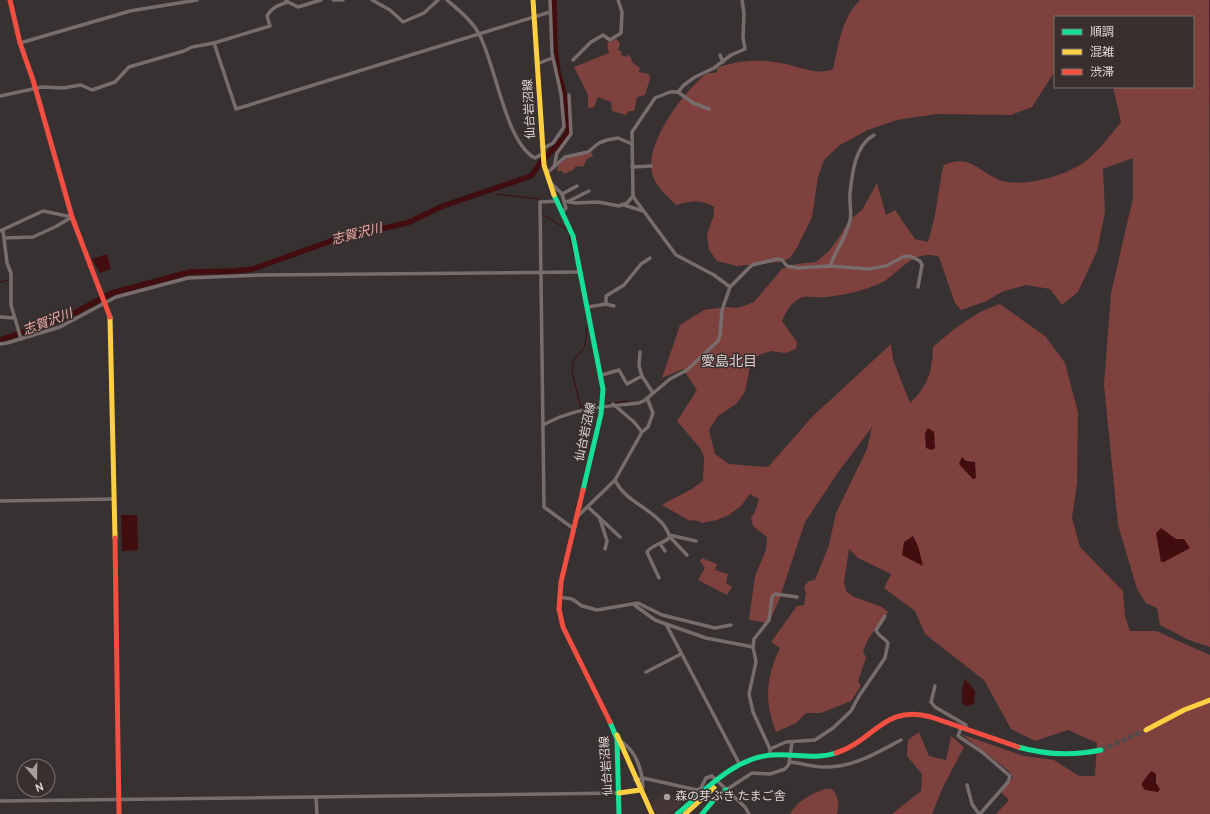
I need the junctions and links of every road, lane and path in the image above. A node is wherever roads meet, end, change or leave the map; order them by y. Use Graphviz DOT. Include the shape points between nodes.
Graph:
graph roads {
  1 [pos="10,0"];
  2 [pos="197,0"];
  3 [pos="321,0"];
  4 [pos="333,0"];
  5 [pos="342,0"];
  6 [pos="372,0"];
  7 [pos="438,0"];
  8 [pos="447,0"];
  9 [pos="533,0"];
  10 [pos="550,0"];
  11 [pos="618,0"];
  12 [pos="742,0"];
  13 [pos="287,1"];
  14 [pos="550,12"];
  15 [pos="534,16"];
  16 [pos="479,34"];
  17 [pos="20,43"];
  18 [pos="214,43"];
  19 [pos="720,55"];
  20 [pos="552,58"];
  21 [pos="573,60"];
  22 [pos="723,62"];
  23 [pos="537,64"];
  24 [pos="35,88"];
  25 [pos="678,92"];
  26 [pos="569,95"];
  27 [pos="0,96"];
  28 [pos="709,108"];
  29 [pos="874,135"];
  30 [pos="632,144"];
  31 [pos="542,153"];
  32 [pos="651,166"];
  33 [pos="554,167"];
  34 [pos="632,167"];
  35 [pos="546,173"];
  36 [pos="549,182"];
  37 [pos="577,186"];
  38 [pos="589,191"];
  39 [pos="562,194"];
  40 [pos="633,196"];
  41 [pos="558,201"];
  42 [pos="564,201"];
  43 [pos="569,201"];
  44 [pos="624,205"];
  45 [pos="563,212"];
  46 [pos="644,212"];
  47 [pos="72,217"];
  48 [pos="2,231"];
  49 [pos="4,238"];
  50 [pos="650,258"];
  51 [pos="830,266"];
  52 [pos="540,272"];
  53 [pos="581,272"];
  54 [pos="730,287"];
  55 [pos="918,287"];
  56 [pos="106,301"];
  57 [pos="606,304"];
  58 [pos="614,306"];
  59 [pos="588,307"];
  60 [pos="0,317"];
  61 [pos="14,318"];
  62 [pos="21,339"];
  63 [pos="0,344"];
  64 [pos="640,352"];
  65 [pos="602,375"];
  66 [pos="642,376"];
  67 [pos="653,393"];
  68 [pos="647,398"];
  69 [pos="613,404"];
  70 [pos="603,406"];
  71 [pos="543,425"];
  72 [pos="642,432"];
  73 [pos="615,480"];
  74 [pos="114,499"];
  75 [pos="0,501"];
  76 [pos="588,507"];
  77 [pos="577,517"];
  78 [pos="599,518"];
  79 [pos="574,529"];
  80 [pos="620,536"];
  81 [pos="670,536"];
  82 [pos="696,541"];
  83 [pos="660,544"];
  84 [pos="605,549"];
  85 [pos="665,551"];
  86 [pos="687,554"];
  87 [pos="659,578"];
  88 [pos="559,597"];
  89 [pos="797,597"];
  90 [pos="633,604"];
  91 [pos="885,616"];
  92 [pos="666,624"];
  93 [pos="731,625"];
  94 [pos="753,647"];
  95 [pos="681,654"];
  96 [pos="646,672"];
  97 [pos="935,686"];
  98 [pos="1210,700"];
  99 [pos="963,729"];
  100 [pos="1146,730"];
  101 [pos="618,740"];
  102 [pos="901,740"];
  103 [pos="792,742"];
  104 [pos="770,749"];
  105 [pos="1101,750"];
  106 [pos="770,755"];
  107 [pos="790,755"];
  108 [pos="789,762"];
  109 [pos="740,765"];
  110 [pos="643,778"];
  111 [pos="636,780"];
  112 [pos="718,781"];
  113 [pos="967,785"];
  114 [pos="640,790"];
  115 [pos="726,790"];
  116 [pos="619,792"];
  117 [pos="316,797"];
  118 [pos="119,800"];
  119 [pos="0,801"];
  120 [pos="119,814"];
  121 [pos="317,814"];
  122 [pos="620,814"];
  123 [pos="652,814"];
  124 [pos="677,814"];
  125 [pos="686,814"];
  126 [pos="702,814"];
  127 [pos="749,814"];
  128 [pos="980,814"];
  1 -- 17 [label="street"];
  2 -- 17 [label="street" via="130,11"];
  3 -- 13 [label="street" via="298,7"];
  4 -- 5 [label="street"];
  6 -- 7 [label="street" via="390,10 403,22 424,13"];
  8 -- 16 [label="street" via="468,19"];
  9 -- 15 [label="street, 仙台岩沼線"];
  10 -- 14 [label="street"];
  11 -- 21 [label="street" via="622,12 621,33 610,40 603,35 591,42"];
  12 -- 22 [label="street" via="746,48"];
  13 -- 18 [label="street" via="269,12 267,16 270,26"];
  14 -- 15 [label="street"];
  14 -- 20 [label="street"];
  15 -- 16 [label="street"];
  15 -- 23 [label="street, 仙台岩沼線"];
  16 -- 18 [label="street" via="236,109"];
  16 -- 31 [label="street" via="519,143 535,158"];
  17 -- 24 [label="street"];
  18 -- 24 [label="street" via="192,47 129,67 115,82 92,90 81,85"];
  19 -- 22 [label="street"];
  20 -- 23 [label="street"];
  20 -- 31 [label="street" via="561,94 564,127 554,143"];
  22 -- 25 [label="street" via="695,76"];
  23 -- 31 [label="street, 仙台岩沼線"];
  24 -- 27 [label="street"];
  24 -- 47 [label="street"];
  25 -- 28 [label="street" via="693,103"];
  25 -- 30 [label="street" via="670,92 655,98 632,132"];
  26 -- 33 [label="street" via="571,134 557,153"];
  29 -- 51 [label="street" via="862,147 853,168 850,220"];
  30 -- 33 [label="street" via="618,138 607,140 588,152 565,157"];
  30 -- 34 [label="street"];
  31 -- 35 [label="street, 仙台岩沼線"];
  32 -- 34 [label="street"];
  33 -- 35 [label="street"];
  34 -- 40 [label="street"];
  35 -- 36 [label="street, 仙台岩沼線"];
  36 -- 39 [label="street"];
  36 -- 41 [label="street, 仙台岩沼線"];
  37 -- 39 [label="street"];
  38 -- 43 [label="street"];
  39 -- 42 [label="street"];
  40 -- 44 [label="street"];
  40 -- 46 [label="street"];
  41 -- 45 [label="street, 仙台岩沼線"];
  41 -- 52 [label="street" via="540,202"];
  42 -- 43 [label="street"];
  42 -- 45 [label="street" via="566,208"];
  43 -- 44 [label="street"];
  44 -- 46 [label="street"];
  45 -- 53 [label="street, 仙台岩沼線" via="573,236"];
  46 -- 54 [label="street" via="676,255 714,275"];
  47 -- 48 [label="street" via="43,211"];
  47 -- 49 [label="street" via="34,237"];
  47 -- 56 [label="street"];
  48 -- 49 [label="street"];
  49 -- 61 [label="street" via="11,273 10,294"];
  50 -- 57 [label="street" via="641,264 624,285 606,296"];
  51 -- 54 [label="street" via="798,268 787,266 782,260 770,260 752,265"];
  51 -- 55 [label="street" via="868,269 886,266 910,256 922,265"];
  52 -- 53 [label="street"];
  52 -- 56 [label="street" via="194,278"];
  52 -- 71 [label="street"];
  53 -- 59 [label="street, 仙台岩沼線"];
  54 -- 67 [label="street" via="722,310 718,341 687,370 670,379"];
  56 -- 62 [label="street" via="67,324"];
  56 -- 74 [label="street" via="112,323"];
  57 -- 58 [label="street"];
  57 -- 59 [label="street"];
  59 -- 65 [label="street, 仙台岩沼線"];
  60 -- 61 [label="street"];
  61 -- 62 [label="street"];
  62 -- 63 [label="street"];
  64 -- 66 [label="street" via="639,366"];
  65 -- 66 [label="street" via="619,370 627,384"];
  65 -- 70 [label="street, 仙台岩沼線"];
  66 -- 67 [label="street"];
  67 -- 68 [label="street"];
  68 -- 69 [label="street" via="639,403"];
  68 -- 72 [label="street" via="653,413 648,427"];
  69 -- 70 [label="street"];
  69 -- 72 [label="street"];
  70 -- 71 [label="street" via="568,413"];
  70 -- 77 [label="street, 仙台岩沼線"];
  71 -- 79 [label="street" via="544,508"];
  72 -- 73 [label="street"];
  73 -- 76 [label="street"];
  73 -- 81 [label="street" via="616,486 661,522"];
  74 -- 75 [label="street"];
  74 -- 118 [label="street"];
  76 -- 77 [label="street"];
  76 -- 78 [label="street"];
  77 -- 79 [label="street, 仙台岩沼線"];
  78 -- 80 [label="street"];
  78 -- 84 [label="street" via="607,541"];
  79 -- 88 [label="street, 仙台岩沼線"];
  81 -- 82 [label="street"];
  81 -- 83 [label="street"];
  81 -- 86 [label="street"];
  83 -- 85 [label="street"];
  83 -- 87 [label="street" via="647,552"];
  88 -- 90 [label="street" via="572,599 582,606 597,610"];
  88 -- 101 [label="street, 仙台岩沼線" via="563,627"];
  89 -- 94 [label="street" via="775,594 772,597 769,620 754,639"];
  90 -- 92 [label="street" via="655,620"];
  90 -- 93 [label="street" via="638,603 662,615 714,628"];
  91 -- 103 [label="street" via="876,630 888,643 885,658 852,710 822,737 810,742"];
  92 -- 94 [label="street" via="706,638"];
  92 -- 95 [label="street"];
  94 -- 104 [label="street" via="756,662 749,694 750,706"];
  95 -- 96 [label="street"];
  95 -- 109 [label="street"];
  97 -- 99 [label="street" via="931,702 966,725"];
  98 -- 100 [label="street"];
  99 -- 105 [label="street" via="1040,753 1079,754"];
  99 -- 107 [label="street" via="925,716 905,714 886,720 841,752 823,756"];
  99 -- 128 [label="street" via="958,736 1010,776 1008,782"];
  101 -- 110 [label="street" via="626,744 639,762"];
  101 -- 111 [label="street"];
  101 -- 116 [label="street, 仙台岩沼線"];
  102 -- 108 [label="street" via="859,761 842,766 828,767"];
  103 -- 104 [label="street"];
  103 -- 107 [label="street"];
  104 -- 106 [label="street"];
  106 -- 107 [label="street"];
  106 -- 109 [label="street"];
  107 -- 108 [label="street"];
  108 -- 115 [label="street" via="781,771 770,774 752,773"];
  109 -- 112 [label="street"];
  110 -- 111 [label="street"];
  110 -- 112 [label="street" via="695,790 701,788 709,776"];
  110 -- 114 [label="street" via="643,787"];
  111 -- 114 [label="street"];
  112 -- 115 [label="street"];
  112 -- 124 [label="street"];
  112 -- 125 [label="street" via="715,787"];
  113 -- 128 [label="street" via="972,804"];
  114 -- 116 [label="street"];
  114 -- 123 [label="street"];
  115 -- 126 [label="street" via="718,795"];
  115 -- 127 [label="street"];
  116 -- 117 [label="street"];
  116 -- 122 [label="street, 仙台岩沼線"];
  117 -- 118 [label="street"];
  117 -- 121 [label="street"];
  118 -- 119 [label="street"];
  118 -- 120 [label="street"];
}
